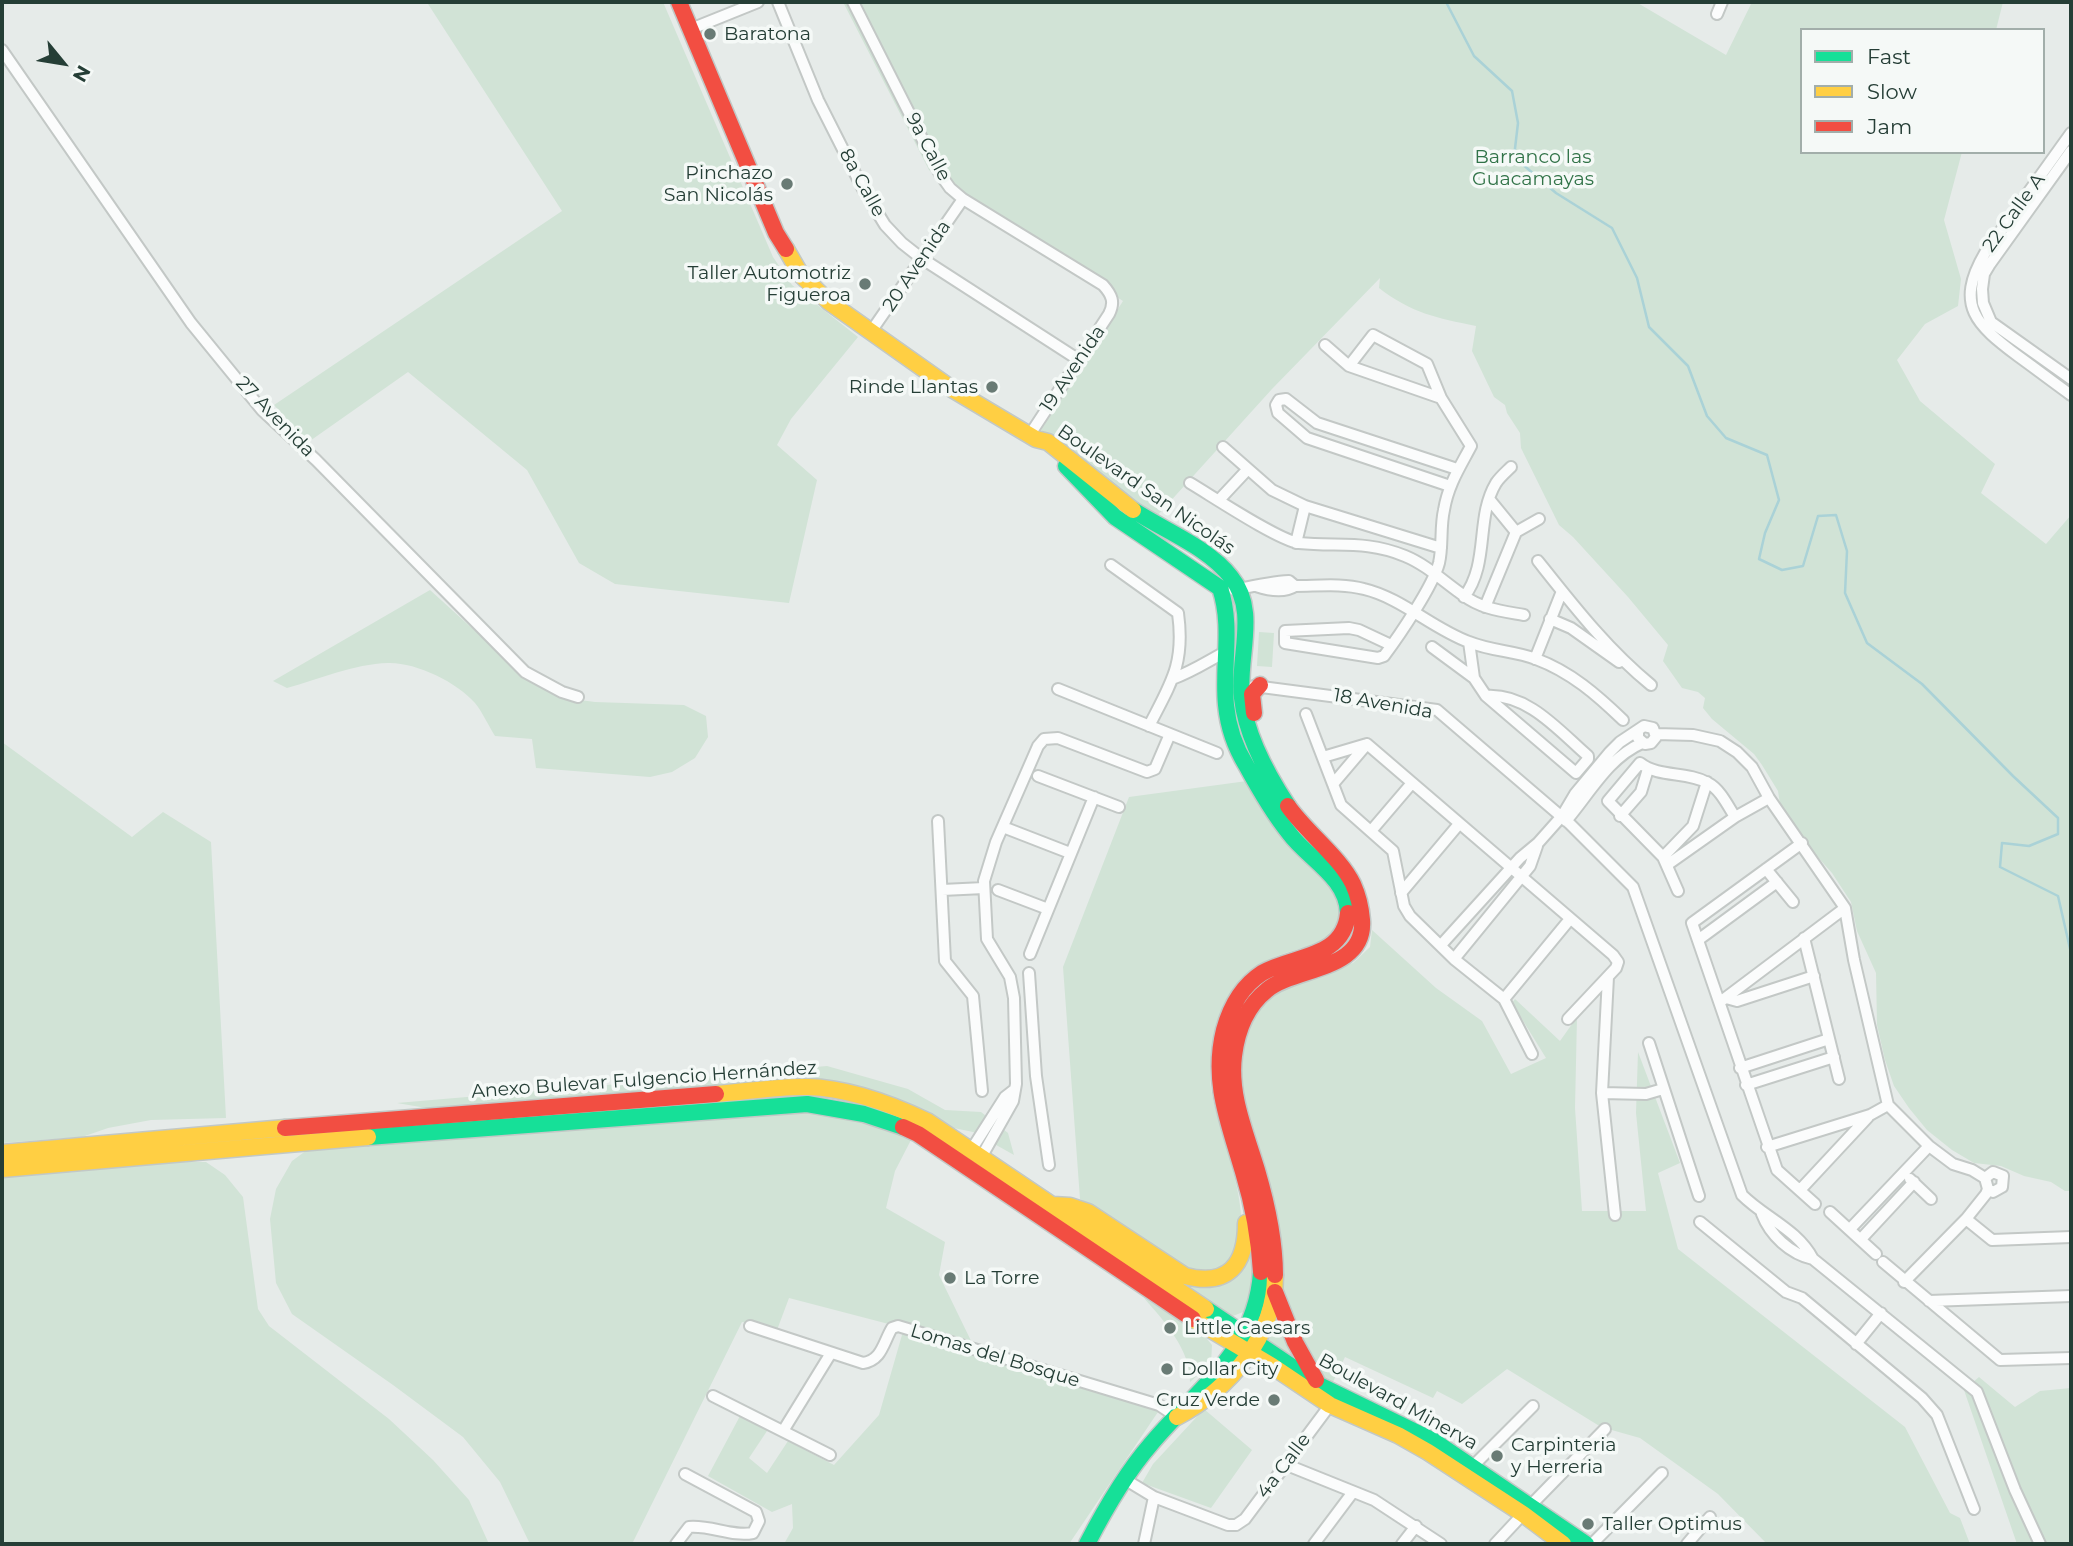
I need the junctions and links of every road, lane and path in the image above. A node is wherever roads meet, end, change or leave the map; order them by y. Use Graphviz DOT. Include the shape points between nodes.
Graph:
graph roads {
  1 [pos="679,2"];
  2 [pos="758,2"];
  3 [pos="778,2"];
  4 [pos="853,2"];
  5 [pos="1722,2"];
  6 [pos="1717,14"];
  7 [pos="691,29"];
  8 [pos="2,50"];
  9 [pos="2071,133"];
  10 [pos="2071,151"];
  11 [pos="963,199"];
  12 [pos="921,258"];
  13 [pos="1978,274"];
  14 [pos="1113,302"];
  15 [pos="870,333"];
  16 [pos="1325,345"];
  17 [pos="1079,360"];
  18 [pos="1349,366"];
  19 [pos="2069,373"];
  20 [pos="2071,395"];
  21 [pos="1441,398"];
  22 [pos="1032,437"];
  23 [pos="1381,446"];
  24 [pos="1223,447"];
  25 [pos="1377,464"];
  26 [pos="1511,467"];
  27 [pos="1248,469"];
  28 [pos="1457,469"];
  29 [pos="1190,483"];
  30 [pos="1450,486"];
  31 [pos="1489,499"];
  32 [pos="1219,500"];
  33 [pos="1305,506"];
  34 [pos="1539,519"];
  35 [pos="1516,532"];
  36 [pos="1296,543"];
  37 [pos="1441,548"];
  38 [pos="1538,561"];
  39 [pos="1111,565"];
  40 [pos="1435,573"];
  41 [pos="1238,589"];
  42 [pos="1562,591"];
  43 [pos="1222,593"];
  44 [pos="1464,597"];
  45 [pos="1485,607"];
  46 [pos="1412,612"];
  47 [pos="1524,615"];
  48 [pos="1550,619"];
  49 [pos="1469,642"];
  50 [pos="1391,645"];
  51 [pos="1432,647"];
  52 [pos="1227,654"];
  53 [pos="1535,659"];
  54 [pos="1625,664"];
  55 [pos="1174,675"];
  56 [pos="1474,678"];
  57 [pos="1260,685"];
  58 [pos="1651,685"];
  59 [pos="1241,687"];
  60 [pos="1058,689"];
  61 [pos="578,696"];
  62 [pos="1486,696"];
  63 [pos="1306,714"];
  64 [pos="1623,720"];
  65 [pos="1149,726"];
  66 [pos="1170,734"];
  67 [pos="1656,734"];
  68 [pos="1640,738"];
  69 [pos="1367,744"];
  70 [pos="1217,753"];
  71 [pos="1323,757"];
  72 [pos="1648,769"];
  73 [pos="1038,776"];
  74 [pos="1707,782"];
  75 [pos="1412,783"];
  76 [pos="1333,784"];
  77 [pos="1094,797"];
  78 [pos="1769,798"];
  79 [pos="1119,807"];
  80 [pos="1620,816"];
  81 [pos="1735,817"];
  82 [pos="1566,820"];
  83 [pos="938,821"];
  84 [pos="1459,824"];
  85 [pos="1003,827"];
  86 [pos="1304,827"];
  87 [pos="1371,831"];
  88 [pos="1538,843"];
  89 [pos="1802,843"];
  90 [pos="1070,853"];
  91 [pos="1665,861"];
  92 [pos="1510,869"];
  93 [pos="1766,869"];
  94 [pos="1520,877"];
  95 [pos="1777,882"];
  96 [pos="984,888"];
  97 [pos="942,890"];
  98 [pos="998,890"];
  99 [pos="1678,891"];
  100 [pos="1401,893"];
  101 [pos="1793,902"];
  102 [pos="1845,908"];
  103 [pos="1048,909"];
  104 [pos="1570,919"];
  105 [pos="1804,938"];
  106 [pos="1698,940"];
  107 [pos="1441,945"];
  108 [pos="1030,954"];
  109 [pos="1454,959"];
  110 [pos="1028,973"];
  111 [pos="1814,976"];
  112 [pos="1608,977"];
  113 [pos="1504,999"];
  114 [pos="1723,1000"];
  115 [pos="1014,1007"];
  116 [pos="1030,1007"];
  117 [pos="1568,1019"];
  118 [pos="1829,1039"];
  119 [pos="1649,1043"];
  120 [pos="1532,1054"];
  121 [pos="1834,1057"];
  122 [pos="1740,1068"];
  123 [pos="1839,1080"];
  124 [pos="1746,1085"];
  125 [pos="1663,1089"];
  126 [pos="982,1091"];
  127 [pos="1602,1093"];
  128 [pos="1888,1105"];
  129 [pos="1870,1115"];
  130 [pos="1929,1146"];
  131 [pos="1767,1147"];
  132 [pos="2,1153"];
  133 [pos="1237,1154"];
  134 [pos="972,1160"];
  135 [pos="1049,1165"];
  136 [pos="2,1170"];
  137 [pos="1904,1172"];
  138 [pos="1914,1182"];
  139 [pos="1800,1190"];
  140 [pos="1699,1196"];
  141 [pos="1931,1199"];
  142 [pos="1815,1204"];
  143 [pos="1052,1206"];
  144 [pos="1830,1212"];
  145 [pos="1615,1215"];
  146 [pos="1966,1219"];
  147 [pos="1700,1222"];
  148 [pos="1850,1229"];
  149 [pos="2071,1237"];
  150 [pos="1861,1239"];
  151 [pos="1904,1282"];
  152 [pos="1274,1287"];
  153 [pos="2071,1296"];
  154 [pos="1929,1301"];
  155 [pos="1881,1313"];
  156 [pos="750,1326"];
  157 [pos="1215,1335"];
  158 [pos="1856,1344"];
  159 [pos="1248,1345"];
  160 [pos="831,1353"];
  161 [pos="2071,1358"];
  162 [pos="1214,1375"];
  163 [pos="1319,1385"];
  164 [pos="713,1396"];
  165 [pos="1330,1405"];
  166 [pos="1532,1406"];
  167 [pos="1177,1417"];
  168 [pos="1605,1429"];
  169 [pos="783,1431"];
  170 [pos="830,1455"];
  171 [pos="1287,1465"];
  172 [pos="1472,1467"];
  173 [pos="1662,1473"];
  174 [pos="685,1474"];
  175 [pos="1126,1480"];
  176 [pos="1353,1492"];
  177 [pos="1154,1497"];
  178 [pos="1974,1509"];
  179 [pos="1527,1510"];
  180 [pos="1710,1517"];
  181 [pos="1416,1526"];
  182 [pos="676,1544"];
  183 [pos="1084,1544"];
  184 [pos="1144,1544"];
  185 [pos="1314,1544"];
  186 [pos="1402,1544"];
  187 [pos="1441,1544"];
  188 [pos="1495,1544"];
  189 [pos="1563,1544"];
  190 [pos="1586,1544"];
  191 [pos="1592,1544"];
  192 [pos="1687,1544"];
  193 [pos="2040,1544"];
  1 -- 7 [label="main road, Boulevard San Nicolás"];
  2 -- 7 [label="street"];
  3 -- 12 [label="street, 8a Calle" via="818,100 863,189 885,225"];
  4 -- 11 [label="street, 9a Calle" via="940,174"];
  5 -- 6 [label="street"];
  7 -- 15 [label="main road, Boulevard San Nicolás" via="791,260 829,302"];
  8 -- 61 [label="street, 27 Avenida" via="191,323 262,410 525,672"];
  9 -- 13 [label="street, 22 Calle A"];
  10 -- 13 [label="street, 22 Calle A"];
  11 -- 12 [label="street, 20 Avenida"];
  11 -- 14 [label="street, 9a Calle" via="1103,285"];
  12 -- 15 [label="street, 20 Avenida"];
  12 -- 17 [label="street, 8a Calle"];
  13 -- 19 [label="street, 22 Calle A" via="1991,322"];
  13 -- 20 [label="street, 22 Calle A" via="1973,310 1986,332"];
  14 -- 17 [label="street, 19 Avenida"];
  15 -- 22 [label="main road, Boulevard San Nicolás"];
  16 -- 18 [label="street"];
  17 -- 22 [label="street, 19 Avenida"];
  18 -- 21 [label="street"];
  18 -- 21 [label="street" via="1374,335 1426,363"];
  21 -- 28 [label="street" via="1470,443"];
  22 -- 41 [label="main road, Boulevard San Nicolás" via="1048,442 1124,503 1212,560"];
  22 -- 43 [label="main road, Boulevard San Nicolás" via="1115,517 1212,581"];
  23 -- 25 [label="street"];
  23 -- 25 [label="street" via="1317,423 1286,399 1276,405 1278,413 1307,439"];
  23 -- 28 [label="street"];
  24 -- 27 [label="street"];
  25 -- 30 [label="street"];
  26 -- 31 [label="street" via="1495,484"];
  27 -- 32 [label="street"];
  27 -- 33 [label="street" via="1272,490"];
  28 -- 30 [label="street"];
  29 -- 32 [label="street"];
  30 -- 37 [label="street"];
  31 -- 35 [label="street"];
  31 -- 44 [label="street" via="1478,570"];
  32 -- 36 [label="street"];
  33 -- 36 [label="street"];
  33 -- 37 [label="street"];
  34 -- 35 [label="street"];
  35 -- 45 [label="street"];
  36 -- 40 [label="street" via="1374,546"];
  37 -- 40 [label="street"];
  38 -- 42 [label="street"];
  39 -- 55 [label="street" via="1178,614 1181,651"];
  40 -- 44 [label="street"];
  40 -- 46 [label="street"];
  41 -- 43 [label="street"];
  41 -- 46 [label="street" via="1289,581 1295,586 1364,589"];
  41 -- 59 [label="main road, Boulevard San Nicolás" via="1245,624"];
  42 -- 48 [label="street"];
  42 -- 54 [label="street"];
  43 -- 52 [label="main road"];
  44 -- 45 [label="street"];
  45 -- 47 [label="street"];
  46 -- 49 [label="street"];
  46 -- 50 [label="street"];
  48 -- 53 [label="street"];
  48 -- 54 [label="street"];
  49 -- 53 [label="street"];
  49 -- 56 [label="street"];
  50 -- 50 [label="street" via="1378,658 1284,643 1284,631 1349,628"];
  51 -- 56 [label="street"];
  52 -- 55 [label="street" via="1195,671"];
  52 -- 59 [label="main road" via="1231,682"];
  52 -- 133 [label="main road" via="1226,708 1235,746 1299,847 1345,894 1348,910 1338,940 1260,974 1234,1006 1221,1040 1218,1079"];
  53 -- 64 [label="street" via="1576,679"];
  54 -- 58 [label="street"];
  55 -- 65 [label="street"];
  56 -- 62 [label="street"];
  57 -- 59 [label="street, 18 Avenida"];
  57 -- 82 [label="street, 18 Avenida" via="1437,710"];
  57 -- 86 [label="main road" via="1252,699 1258,729"];
  59 -- 86 [label="main road, Boulevard San Nicolás" via="1261,758"];
  60 -- 65 [label="street"];
  62 -- 62 [label="street" via="1504,696 1525,704 1589,758 1576,773"];
  63 -- 71 [label="street"];
  65 -- 66 [label="street"];
  66 -- 70 [label="street"];
  66 -- 85 [label="street" via="1155,769 1147,772 1058,738 1044,739"];
  67 -- 68 [label="street" via="1653,742"];
  67 -- 68 [label="street" via="1648,725 1642,727"];
  67 -- 78 [label="street" via="1720,741 1745,759"];
  68 -- 82 [label="street" via="1620,742 1610,752 1575,794"];
  69 -- 71 [label="street"];
  69 -- 75 [label="street"];
  69 -- 76 [label="street"];
  71 -- 76 [label="street"];
  72 -- 74 [label="street"];
  72 -- 80 [label="street" via="1641,792"];
  72 -- 80 [label="street" via="1640,763 1608,801"];
  73 -- 77 [label="street"];
  74 -- 81 [label="street"];
  74 -- 91 [label="street" via="1693,826"];
  75 -- 84 [label="street"];
  75 -- 87 [label="street"];
  76 -- 87 [label="street" via="1341,805"];
  77 -- 79 [label="street"];
  77 -- 90 [label="street"];
  78 -- 81 [label="street"];
  78 -- 89 [label="street"];
  80 -- 91 [label="street"];
  81 -- 91 [label="street"];
  82 -- 88 [label="street"];
  82 -- 155 [label="street, 18 Avenida" via="1633,887 1742,1195 1780,1240 1800,1256 1813,1259"];
  83 -- 97 [label="street"];
  84 -- 92 [label="street"];
  84 -- 100 [label="street"];
  85 -- 90 [label="street"];
  85 -- 96 [label="street" via="985,873"];
  86 -- 152 [label="main road, Boulevard San Nicolás" via="1353,879 1362,933 1354,949 1337,961 1276,983 1259,997 1234,1050 1235,1091 1273,1233"];
  87 -- 100 [label="street" via="1394,852"];
  88 -- 92 [label="street"];
  88 -- 94 [label="street" via="1530,866"];
  89 -- 93 [label="street"];
  89 -- 102 [label="street"];
  90 -- 103 [label="street"];
  91 -- 99 [label="street"];
  92 -- 94 [label="street"];
  92 -- 107 [label="street"];
  93 -- 95 [label="street"];
  93 -- 106 [label="street" via="1693,921"];
  94 -- 104 [label="street"];
  94 -- 109 [label="street"];
  95 -- 101 [label="street"];
  95 -- 106 [label="street"];
  96 -- 97 [label="street"];
  96 -- 115 [label="street" via="987,939 1010,977"];
  97 -- 126 [label="street" via="945,961 973,996"];
  98 -- 103 [label="street"];
  100 -- 107 [label="street" via="1410,916"];
  102 -- 105 [label="street"];
  102 -- 128 [label="street"];
  103 -- 108 [label="street"];
  104 -- 112 [label="street" via="1618,962"];
  104 -- 113 [label="street"];
  105 -- 111 [label="street"];
  105 -- 114 [label="street"];
  106 -- 114 [label="street"];
  107 -- 109 [label="street"];
  109 -- 113 [label="street"];
  110 -- 116 [label="street"];
  111 -- 114 [label="street" via="1737,1001"];
  111 -- 118 [label="street"];
  112 -- 117 [label="street"];
  112 -- 127 [label="street"];
  113 -- 120 [label="street"];
  114 -- 122 [label="street"];
  115 -- 116 [label="street"];
  115 -- 134 [label="street" via="1013,1101"];
  116 -- 135 [label="street"];
  118 -- 121 [label="street"];
  118 -- 122 [label="street"];
  119 -- 125 [label="street"];
  121 -- 123 [label="street"];
  121 -- 124 [label="street"];
  122 -- 124 [label="street"];
  124 -- 131 [label="street"];
  125 -- 127 [label="street" via="1646,1094"];
  125 -- 140 [label="street"];
  127 -- 145 [label="street"];
  128 -- 129 [label="street"];
  128 -- 130 [label="street"];
  129 -- 131 [label="street"];
  129 -- 139 [label="street"];
  130 -- 137 [label="street"];
  130 -- 146 [label="street" via="1953,1164 1972,1170 1986,1184"];
  131 -- 139 [label="street" via="1777,1170"];
  132 -- 134 [label="main road, Anexo Bulevar Fulgencio Hernández" via="808,1087 859,1094 898,1106 926,1121"];
  133 -- 143 [label="main road" via="1247,1242 1240,1261 1215,1279 1185,1276 1088,1212"];
  133 -- 159 [label="main road" via="1256,1225 1260,1269"];
  134 -- 136 [label="main road, Anexo Bulevar Fulgencio Hernández" via="892,1121 855,1110 807,1104 457,1129"];
  134 -- 143 [label="main road, Anexo Bulevar Fulgencio Hernández"];
  134 -- 157 [label="main road, Anexo Bulevar Fulgencio Hernández"];
  137 -- 138 [label="street"];
  137 -- 148 [label="street"];
  138 -- 141 [label="street"];
  138 -- 150 [label="street"];
  139 -- 142 [label="street"];
  143 -- 159 [label="main road, Anexo Bulevar Fulgencio Hernández"];
  144 -- 148 [label="street"];
  146 -- 149 [label="street" via="1992,1240"];
  146 -- 151 [label="street"];
  147 -- 158 [label="street"];
  148 -- 150 [label="street"];
  150 -- 151 [label="street"];
  151 -- 154 [label="street"];
  152 -- 159 [label="main road, Boulevard San Nicolás" via="1269,1318"];
  152 -- 163 [label="main road" via="1295,1342"];
  153 -- 154 [label="street"];
  154 -- 161 [label="street" via="2000,1360"];
  155 -- 158 [label="street"];
  155 -- 193 [label="street, 18 Avenida" via="1977,1392"];
  156 -- 160 [label="street, Lomas del Bosque"];
  157 -- 159 [label="main road, Anexo Bulevar Fulgencio Hernández"];
  157 -- 162 [label="main road"];
  158 -- 178 [label="street" via="1937,1415"];
  159 -- 162 [label="main road"];
  159 -- 163 [label="main road, Boulevard Minerva"];
  159 -- 165 [label="main road, Boulevard Minerva"];
  159 -- 167 [label="main road" via="1219,1388"];
  160 -- 167 [label="street, Lomas del Bosque" via="872,1362 892,1328 898,1326 1159,1405"];
  160 -- 169 [label="street"];
  162 -- 167 [label="main road"];
  163 -- 172 [label="main road, Boulevard Minerva" via="1403,1424"];
  164 -- 169 [label="street"];
  165 -- 171 [label="street, 4a Calle"];
  165 -- 179 [label="main road, Boulevard Minerva" via="1398,1434"];
  166 -- 172 [label="street"];
  167 -- 175 [label="main road"];
  168 -- 179 [label="street"];
  169 -- 170 [label="street"];
  171 -- 176 [label="street"];
  171 -- 177 [label="street, 4a Calle" via="1236,1525"];
  172 -- 179 [label="main road, Boulevard Minerva"];
  173 -- 191 [label="street"];
  174 -- 182 [label="street" via="756,1512 760,1521 757,1531 744,1535 689,1527"];
  175 -- 177 [label="street"];
  175 -- 183 [label="main road"];
  176 -- 181 [label="street"];
  176 -- 185 [label="street"];
  177 -- 184 [label="street"];
  179 -- 188 [label="street"];
  179 -- 189 [label="main road, Boulevard Minerva"];
  179 -- 190 [label="main road, Boulevard Minerva"];
  180 -- 192 [label="street"];
  181 -- 186 [label="street"];
  181 -- 187 [label="street"];
}
